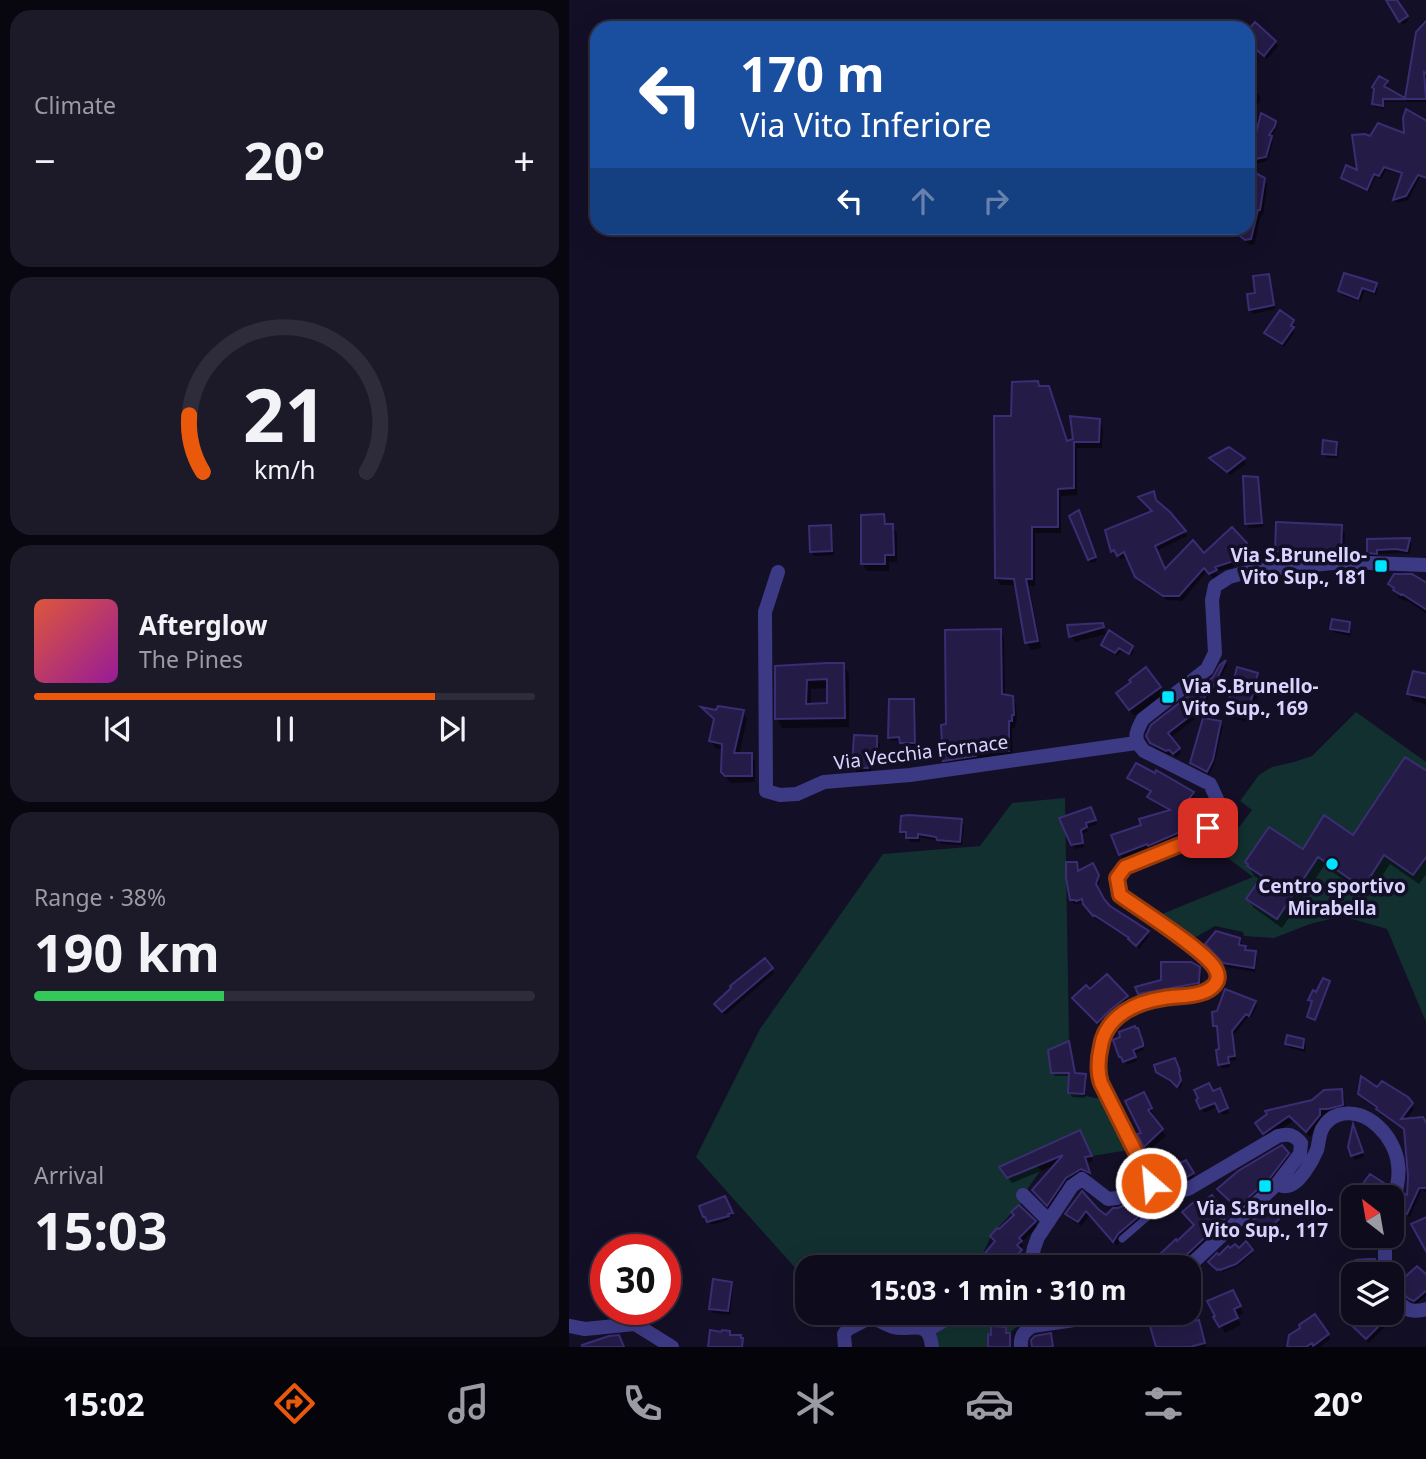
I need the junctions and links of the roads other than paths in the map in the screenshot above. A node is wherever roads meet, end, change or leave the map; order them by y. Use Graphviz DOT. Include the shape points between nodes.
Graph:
graph roads {
  1 [pos="1426,565"];
  2 [pos="778,572"];
  3 [pos="1136,743"];
  4 [pos="1277,1184"];
  5 [pos="1397,1185"];
  6 [pos="1131,1192"];
  7 [pos="1174,1194"];
  8 [pos="1023,1195"];
  9 [pos="1049,1221"];
  10 [pos="1122,1239"];
  11 [pos="1033,1255"];
  12 [pos="1201,1256"];
  13 [pos="1404,1307"];
  14 [pos="1426,1309"];
  15 [pos="937,1325"];
  16 [pos="1029,1325"];
  17 [pos="569,1326"];
  18 [pos="927,1331"];
  19 [pos="672,1347"];
  20 [pos="845,1347"];
  21 [pos="932,1347"];
  22 [pos="1021,1347"];
  1 -- 3 [label="street" via="1343,562 1229,577 1215,586 1215,653 1207,669 1143,719"];
  2 -- 3 [label="street, Via Vecchia Fornace" via="765,612 766,791 798,794 824,782 910,775"];
  3 -- 7 [label="street" via="1210,784 1217,799 1208,828 1125,867 1117,878 1120,895 1193,947 1218,973 1209,990 1153,1000 1128,1010 1107,1028 1102,1042 1098,1066 1106,1094 1151,1183"];
  4 -- 5 [label="street" via="1293,1184 1305,1172 1330,1118 1353,1114 1370,1120 1395,1148"];
  4 -- 7 [label="street" via="1300,1154 1301,1143 1287,1133"];
  4 -- 12 [label="street"];
  6 -- 9 [label="street" via="1108,1199 1082,1180 1072,1186"];
  7 -- 10 [label="lane"];
  8 -- 9 [label="street"];
  9 -- 11 [label="street"];
  13 -- 14 [label="street" via="1413,1312"];
  15 -- 18 [label="street"];
  16 -- 22 [label="street"];
  17 -- 19 [label="street" via="635,1324"];
  18 -- 20 [label="street" via="895,1328 871,1317 848,1329"];
  18 -- 21 [label="street"];
}
